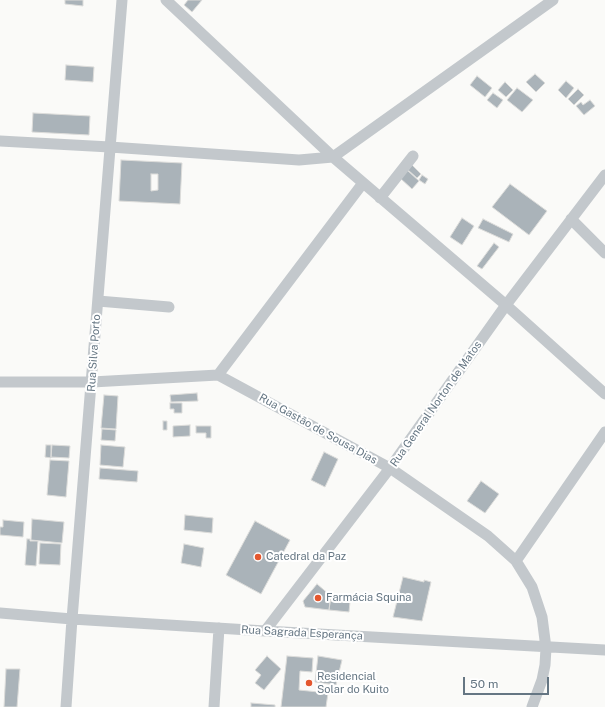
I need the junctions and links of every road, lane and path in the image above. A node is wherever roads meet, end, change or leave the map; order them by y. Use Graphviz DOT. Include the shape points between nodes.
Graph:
graph roads {
  1 [pos="122,0"];
  2 [pos="166,0"];
  3 [pos="553,0"];
  4 [pos="0,141"];
  5 [pos="110,147"];
  6 [pos="413,156"];
  7 [pos="333,157"];
  8 [pos="605,175"];
  9 [pos="363,183"];
  10 [pos="380,198"];
  11 [pos="572,219"];
  12 [pos="605,253"];
  13 [pos="98,301"];
  14 [pos="506,305"];
  15 [pos="169,307"];
  16 [pos="218,375"];
  17 [pos="0,382"];
  18 [pos="92,382"];
  19 [pos="605,394"];
  20 [pos="605,432"];
  21 [pos="390,468"];
  22 [pos="516,561"];
  23 [pos="0,613"];
  24 [pos="72,619"];
  25 [pos="220,628"];
  26 [pos="265,631"];
  27 [pos="546,648"];
  28 [pos="605,650"];
  29 [pos="66,707"];
  30 [pos="214,707"];
  31 [pos="532,707"];
  1 -- 5 [label="street, Rua Silva Porto"];
  2 -- 7 [label="street"];
  3 -- 7 [label="street"];
  4 -- 5 [label="street"];
  5 -- 7 [label="street" via="299,160"];
  5 -- 13 [label="street, Rua Silva Porto"];
  6 -- 10 [label="street"];
  7 -- 9 [label="street"];
  8 -- 11 [label="street, Rua General Norton de Matos"];
  9 -- 10 [label="street"];
  9 -- 16 [label="street"];
  10 -- 14 [label="street"];
  11 -- 12 [label="street"];
  11 -- 14 [label="street, Rua General Norton de Matos"];
  13 -- 15 [label="street"];
  13 -- 18 [label="street, Rua Silva Porto"];
  14 -- 19 [label="street"];
  14 -- 21 [label="street, Rua General Norton de Matos"];
  16 -- 18 [label="street"];
  16 -- 21 [label="street, Rua Gastão de Sousa Dias"];
  17 -- 18 [label="street"];
  18 -- 24 [label="street, Rua Silva Porto"];
  20 -- 22 [label="street"];
  21 -- 22 [label="street, Rua Gastão de Sousa Dias" via="488,536"];
  21 -- 26 [label="street, Rua General Norton de Matos"];
  22 -- 27 [label="street, Rua Gastão de Sousa Dias" via="532,587 542,618"];
  23 -- 24 [label="street, Rua Sagrada Esperança"];
  24 -- 25 [label="street, Rua Sagrada Esperança"];
  24 -- 29 [label="street, Rua Silva Porto"];
  25 -- 26 [label="street, Rua Sagrada Esperança"];
  25 -- 30 [label="street"];
  26 -- 27 [label="street, Rua Sagrada Esperança"];
  27 -- 28 [label="street, Rua Sagrada Esperança"];
  27 -- 31 [label="street, Rua Gastão de Sousa Dias" via="542,680"];
}
